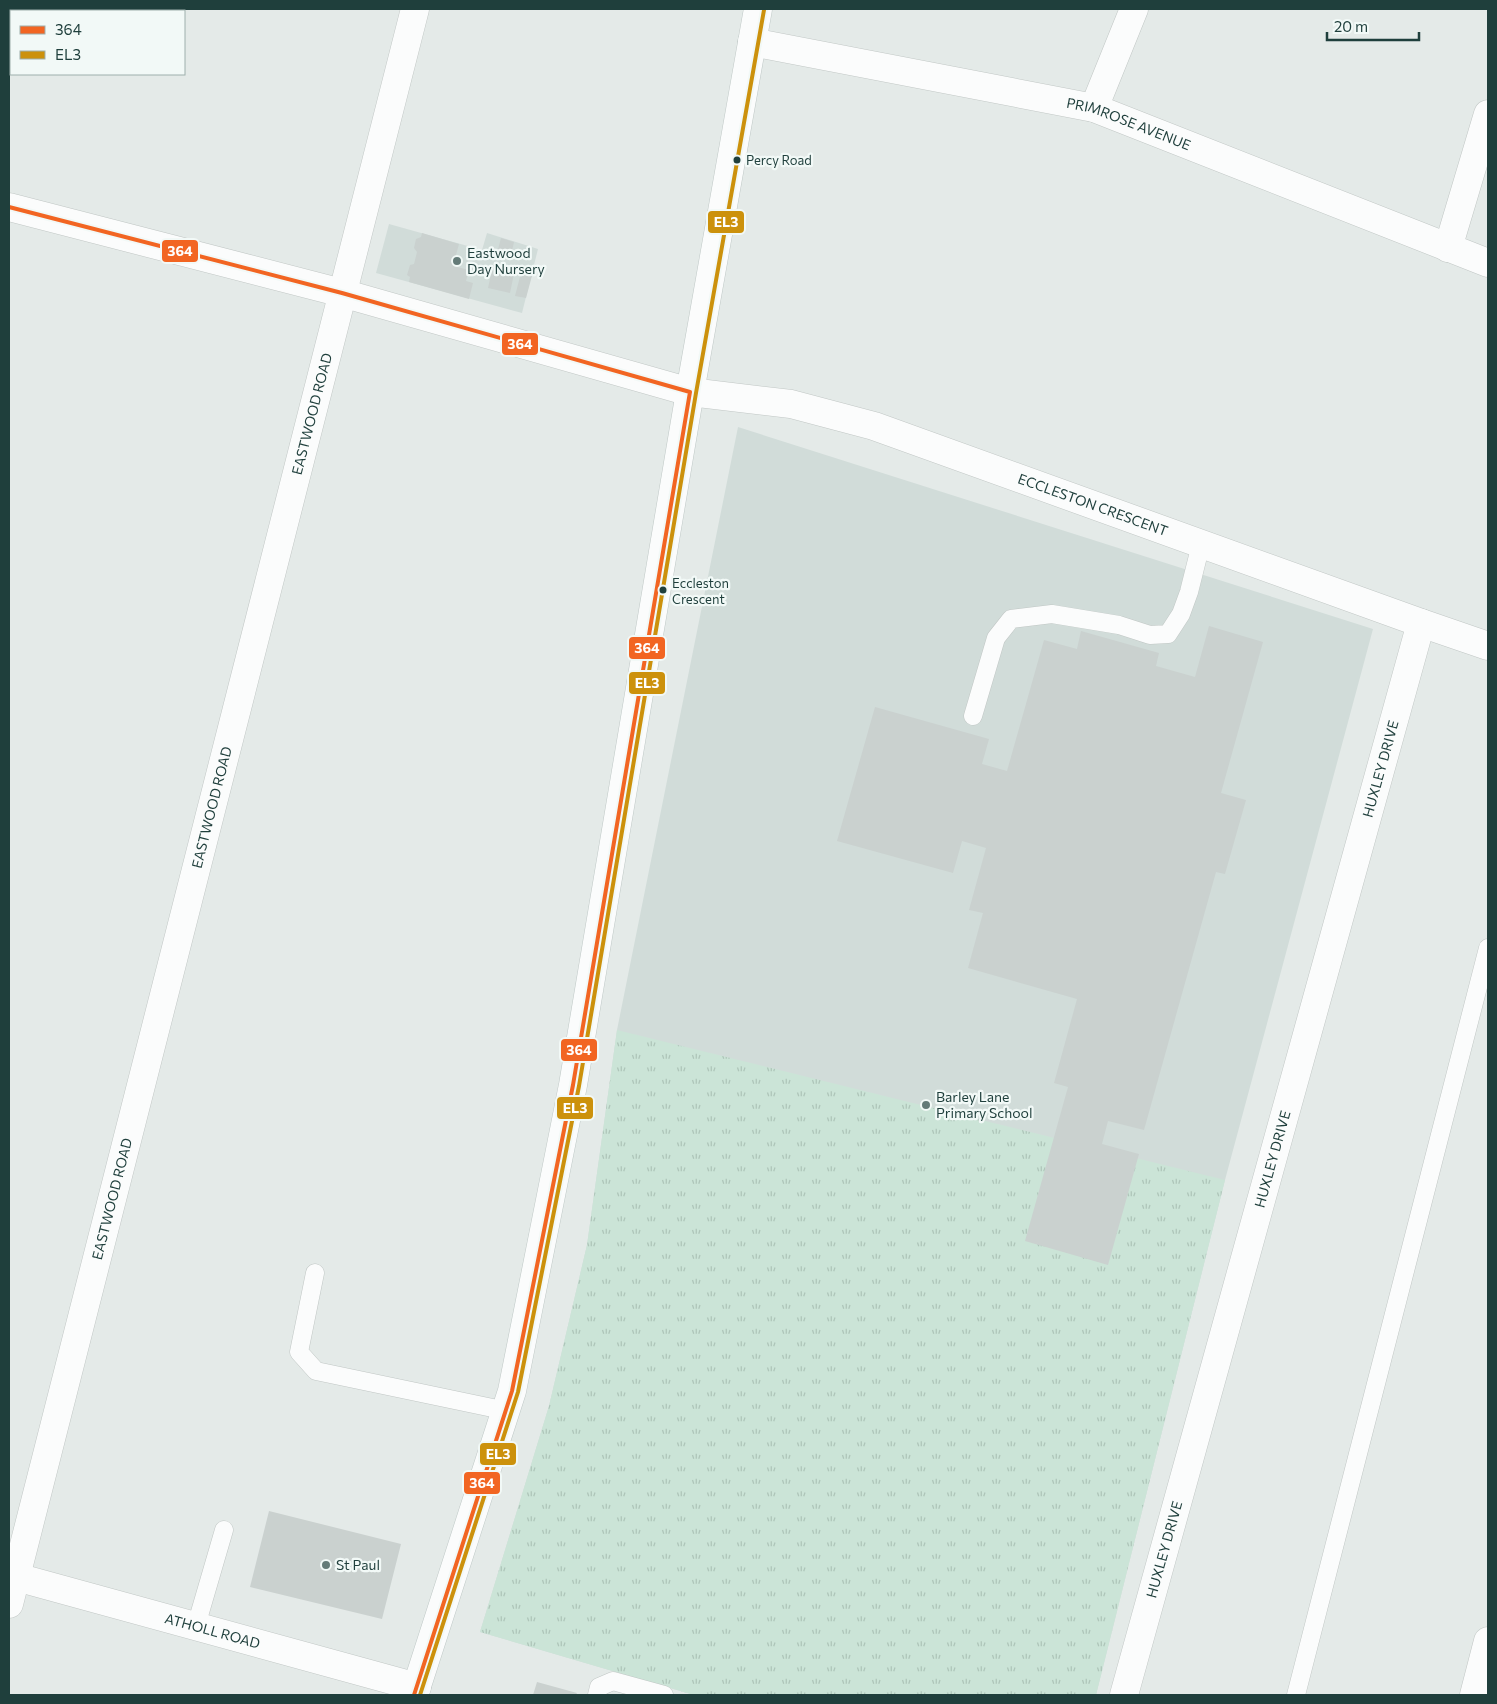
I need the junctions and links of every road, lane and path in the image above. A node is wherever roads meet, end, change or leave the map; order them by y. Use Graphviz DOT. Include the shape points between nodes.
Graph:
graph roads {
  1 [pos="414,9"];
  2 [pos="758,9"];
  3 [pos="1134,9"];
  4 [pos="752,42"];
  5 [pos="1094,108"];
  6 [pos="1488,114"];
  7 [pos="10,210"];
  8 [pos="1448,248"];
  9 [pos="1488,263"];
  10 [pos="342,293"];
  11 [pos="690,392"];
  12 [pos="1201,544"];
  13 [pos="1421,623"];
  14 [pos="1488,646"];
  15 [pos="972,716"];
  16 [pos="1488,948"];
  17 [pos="314,1273"];
  18 [pos="507,1411"];
  19 [pos="224,1530"];
  20 [pos="12,1576"];
  21 [pos="9,1604"];
  22 [pos="196,1626"];
  23 [pos="1488,1641"];
  24 [pos="416,1691"];
  25 [pos="597,1695"];
  26 [pos="664,1695"];
  27 [pos="1124,1695"];
  28 [pos="1296,1695"];
  29 [pos="1474,1695"];
  1 -- 10 [label="street, EASTWOOD ROAD"];
  2 -- 4 [label="street"];
  3 -- 5 [label="street"];
  4 -- 5 [label="street, PRIMROSE AVENUE"];
  4 -- 11 [label="street"];
  5 -- 8 [label="street, PRIMROSE AVENUE"];
  6 -- 8 [label="street"];
  7 -- 10 [label="street"];
  8 -- 9 [label="street, PRIMROSE AVENUE"];
  10 -- 11 [label="street"];
  10 -- 20 [label="street, EASTWOOD ROAD"];
  11 -- 12 [label="street, ECCLESTON CRESCENT" via="791,404 874,426"];
  11 -- 18 [label="street" via="572,1085"];
  12 -- 13 [label="street, ECCLESTON CRESCENT"];
  12 -- 15 [label="lane" via="1184,606 1168,634 1150,635 1119,625 1052,614 1010,619 996,638"];
  13 -- 14 [label="street, ECCLESTON CRESCENT"];
  13 -- 27 [label="street, HUXLEY DRIVE"];
  16 -- 28 [label="lane"];
  17 -- 18 [label="lane" via="299,1352 316,1371"];
  18 -- 24 [label="street"];
  19 -- 22 [label="lane"];
  20 -- 21 [label="street, EASTWOOD ROAD"];
  20 -- 22 [label="street, ATHOLL ROAD"];
  22 -- 24 [label="street, ATHOLL ROAD"];
  23 -- 29 [label="street"];
  25 -- 26 [label="lane" via="599,1686 613,1681"];
}
